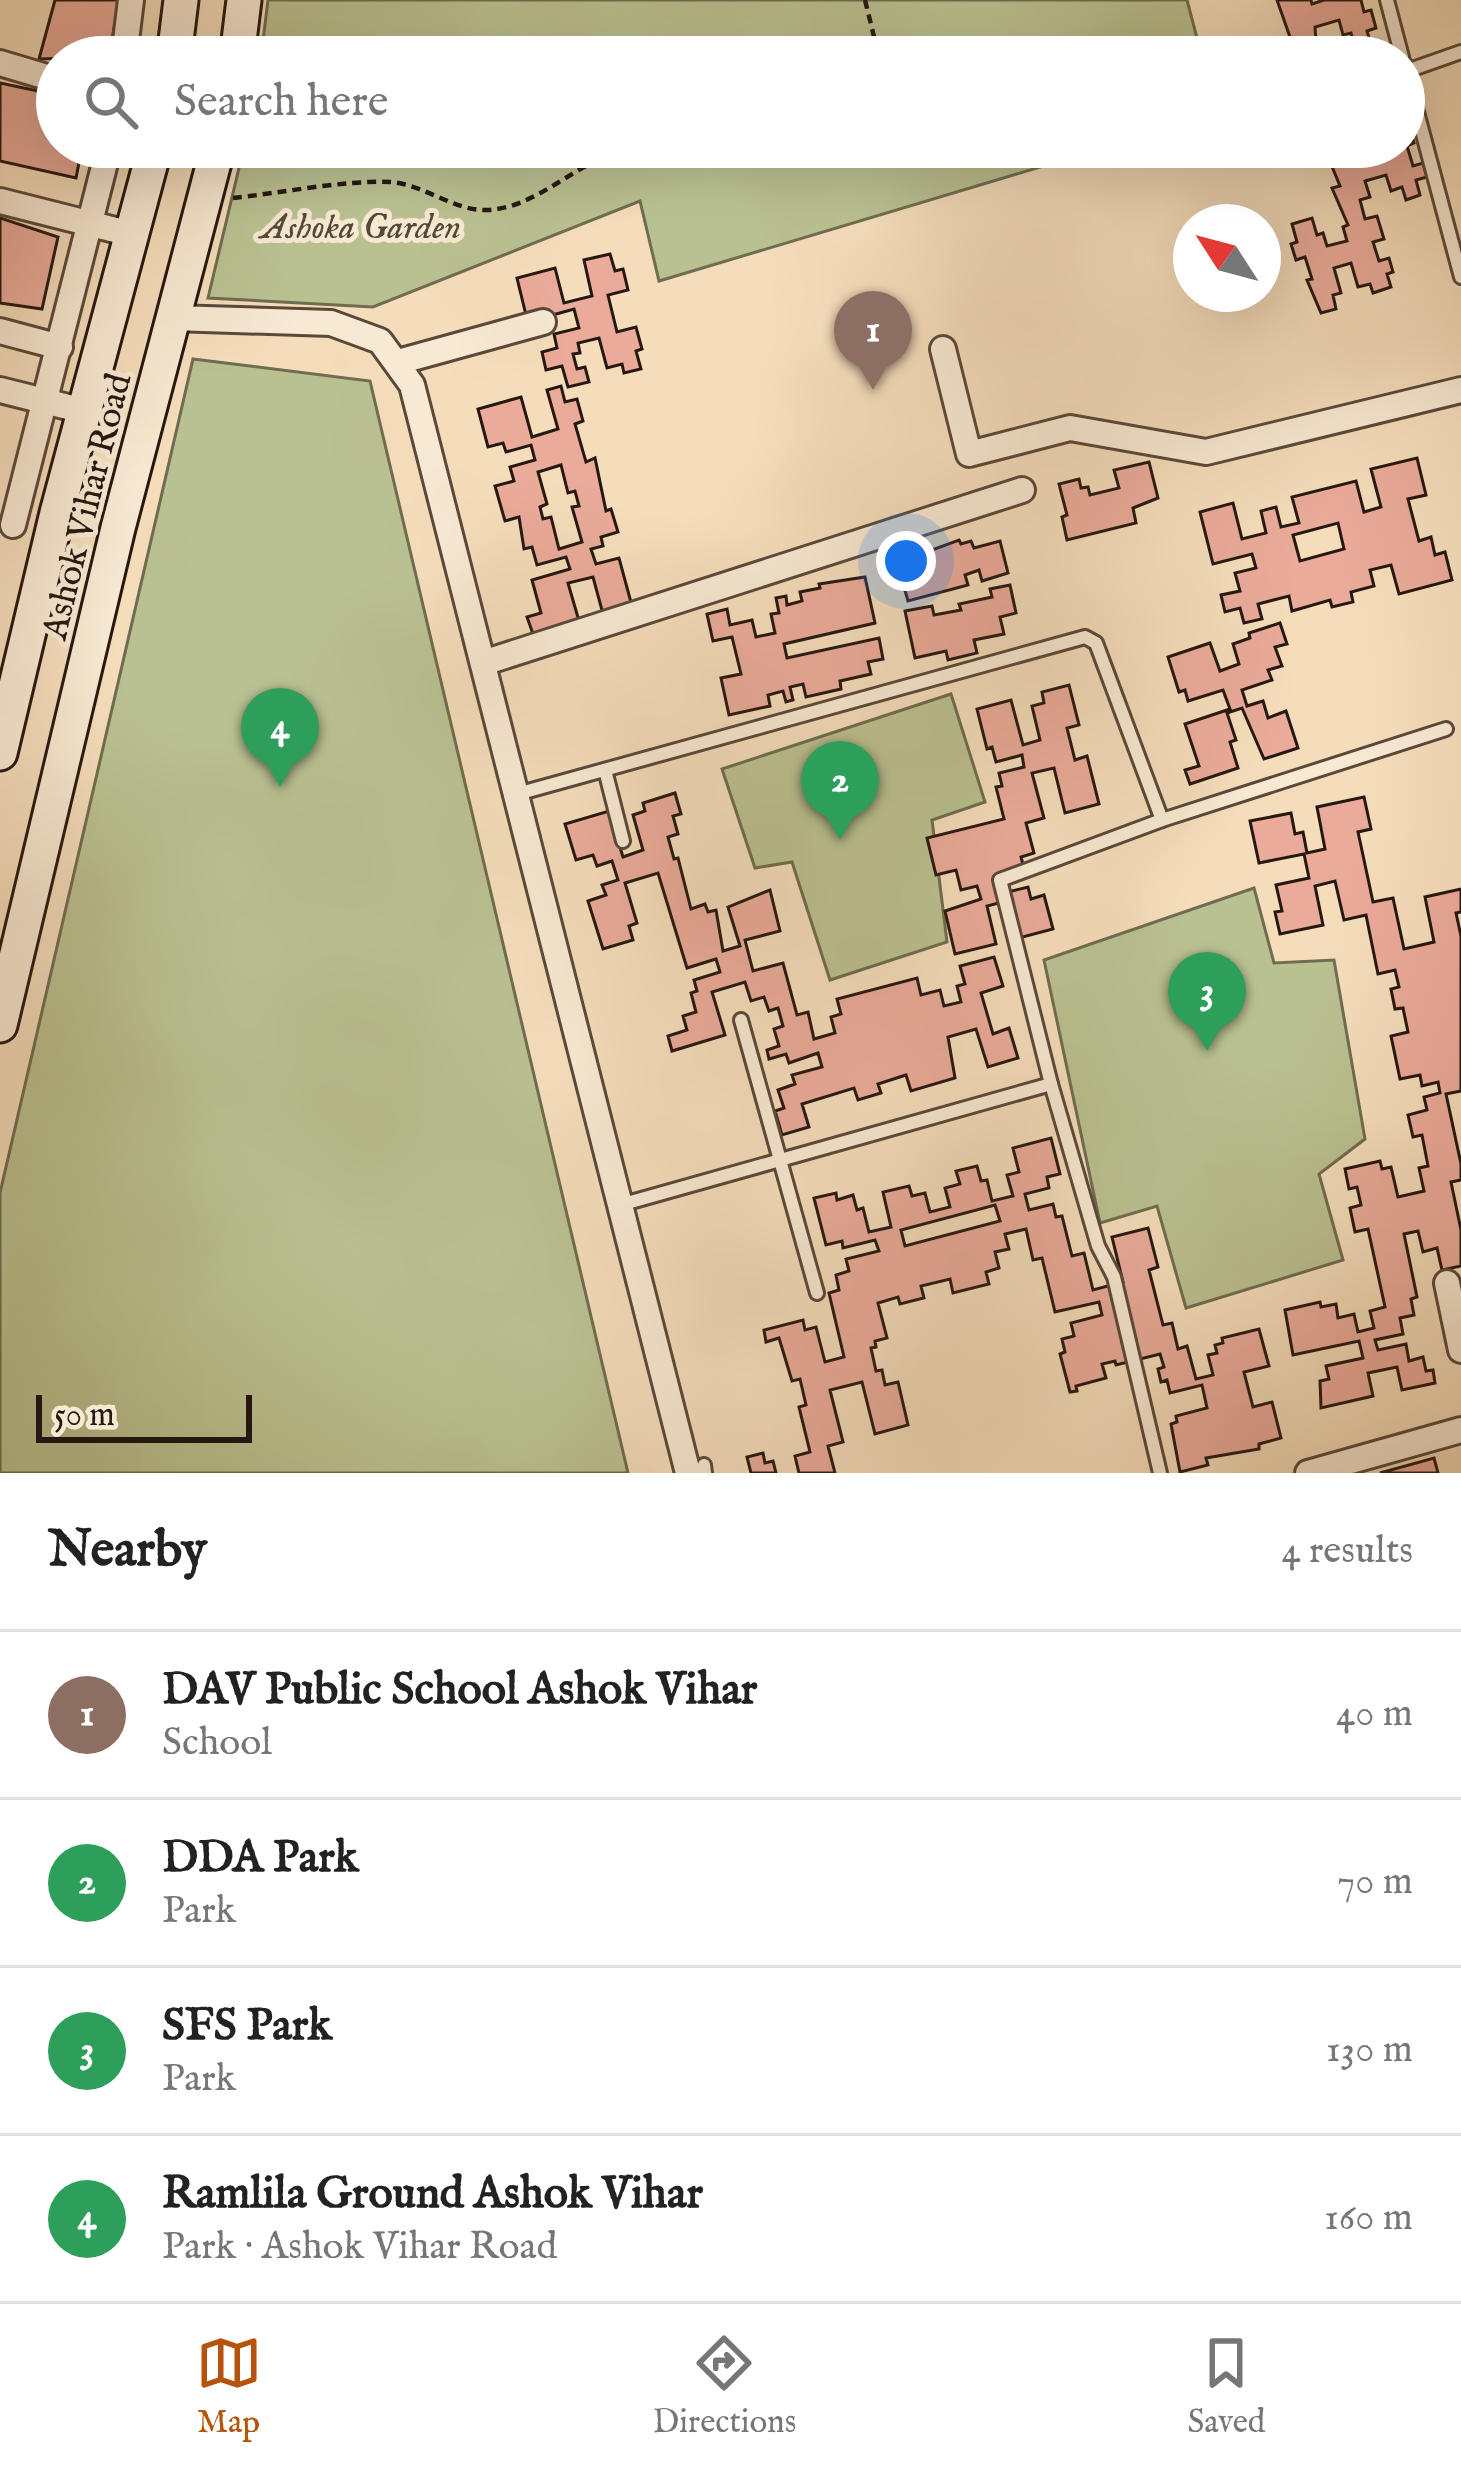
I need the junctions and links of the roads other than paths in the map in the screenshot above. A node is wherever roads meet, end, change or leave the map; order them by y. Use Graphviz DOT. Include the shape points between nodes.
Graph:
graph roads {
  1 [pos="131,0"];
  2 [pos="181,0"];
  3 [pos="244,0"];
  4 [pos="1387,0"];
  5 [pos="127,36"];
  6 [pos="177,36"];
  7 [pos="240,36"];
  8 [pos="1396,36"];
  9 [pos="1461,52"];
  10 [pos="1425,61"];
  11 [pos="0,63"];
  12 [pos="36,74"];
  13 [pos="1425,140"];
  14 [pos="104,168"];
  15 [pos="149,168"];
  16 [pos="213,168"];
  17 [pos="0,201"];
  18 [pos="92,224"];
  19 [pos="131,234"];
  20 [pos="1459,261"];
  21 [pos="1461,277"];
  22 [pos="173,318"];
  23 [pos="543,322"];
  24 [pos="0,331"];
  25 [pos="60,347"];
  26 [pos="943,350"];
  27 [pos="398,362"];
  28 [pos="0,390"];
  29 [pos="1461,390"];
  30 [pos="45,401"];
  31 [pos="84,411"];
  32 [pos="1022,490"];
  33 [pos="13,525"];
  34 [pos="483,663"];
  35 [pos="1447,729"];
  36 [pos="0,753"];
  37 [pos="605,770"];
  38 [pos="517,794"];
  39 [pos="1162,820"];
  40 [pos="622,841"];
  41 [pos="741,1020"];
  42 [pos="0,1025"];
  43 [pos="1051,1084"];
  44 [pos="780,1159"];
  45 [pos="620,1204"];
  46 [pos="1448,1283"];
  47 [pos="817,1294"];
  48 [pos="1461,1350"];
  49 [pos="1461,1430"];
  50 [pos="699,1470"];
  51 [pos="1320,1471"];
  52 [pos="1160,1473"];
  1 -- 5 [label="street"];
  2 -- 6 [label="main road"];
  3 -- 7 [label="main road"];
  4 -- 8 [label="lane"];
  9 -- 10 [label="lane"];
  11 -- 12 [label="street"];
  13 -- 20 [label="lane"];
  14 -- 18 [label="street"];
  15 -- 19 [label="main road, Ashok Vihar Road"];
  16 -- 22 [label="main road, Ashok Vihar Road"];
  17 -- 18 [label="street"];
  18 -- 19 [label="street"];
  18 -- 25 [label="street"];
  19 -- 31 [label="main road, Ashok Vihar Road"];
  20 -- 21 [label="lane"];
  22 -- 27 [label="street" via="331,323 380,341"];
  22 -- 42 [label="main road, Ashok Vihar Road"];
  23 -- 27 [label="street"];
  24 -- 25 [label="street"];
  25 -- 30 [label="street"];
  26 -- 29 [label="street" via="969,454 1070,428 1206,452"];
  27 -- 34 [label="street" via="412,385"];
  28 -- 30 [label="street"];
  30 -- 31 [label="street"];
  30 -- 33 [label="street"];
  31 -- 36 [label="main road, Ashok Vihar Road"];
  32 -- 34 [label="street"];
  34 -- 38 [label="street"];
  35 -- 39 [label="lane"];
  37 -- 38 [label="lane"];
  37 -- 39 [label="lane" via="1085,638 1096,643"];
  37 -- 40 [label="lane"];
  38 -- 45 [label="street"];
  39 -- 43 [label="lane" via="1000,880"];
  41 -- 44 [label="lane"];
  43 -- 44 [label="lane"];
  43 -- 52 [label="lane" via="1114,1277"];
  44 -- 45 [label="lane"];
  44 -- 47 [label="lane"];
  45 -- 50 [label="street"];
  46 -- 48 [label="street"];
  49 -- 51 [label="street"];
}
